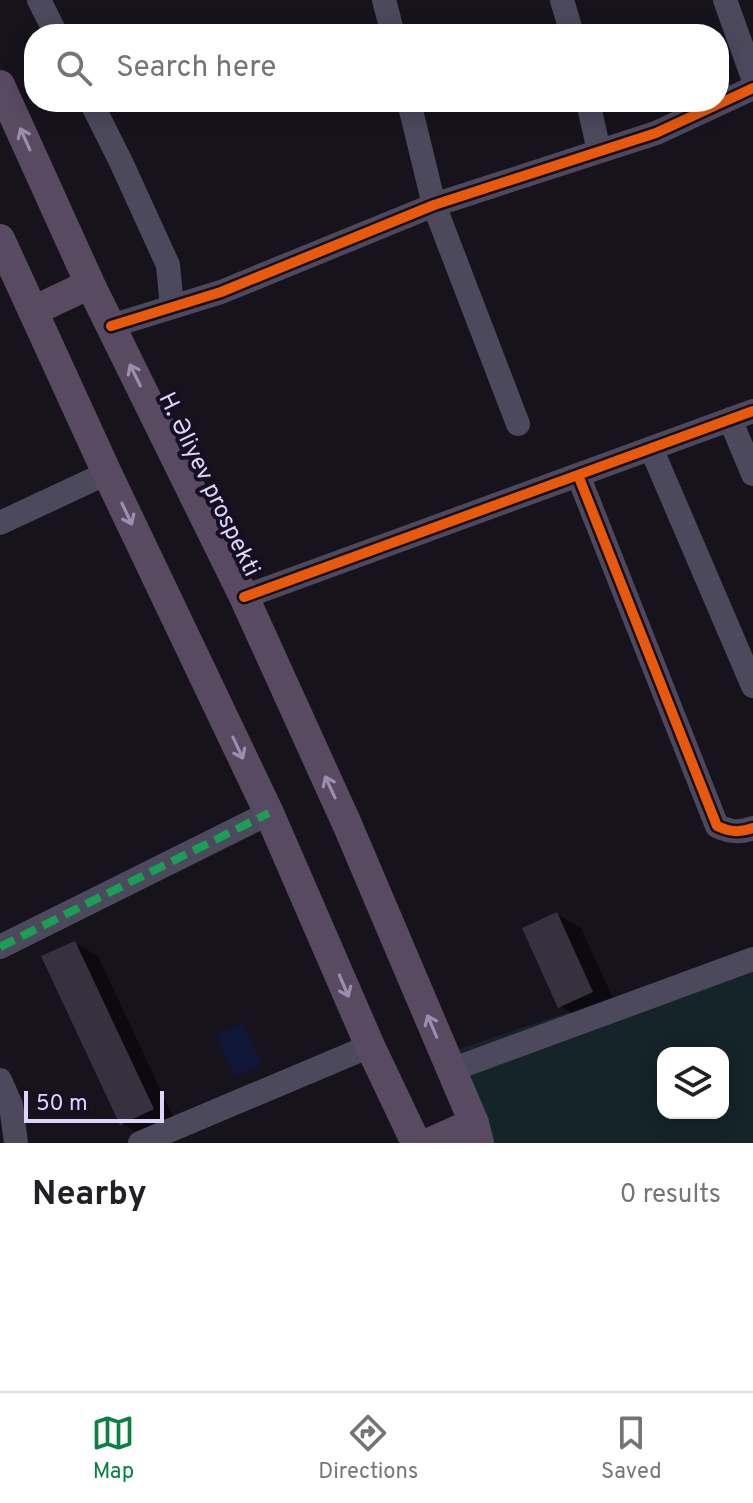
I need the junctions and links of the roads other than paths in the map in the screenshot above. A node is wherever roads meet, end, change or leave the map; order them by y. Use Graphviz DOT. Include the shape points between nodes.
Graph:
graph roads {
  1 [pos="39,0"];
  2 [pos="384,0"];
  3 [pos="562,0"];
  4 [pos="725,0"];
  5 [pos="51,24"];
  6 [pos="390,24"];
  7 [pos="569,24"];
  8 [pos="753,78"];
  9 [pos="0,85"];
  10 [pos="753,88"];
  11 [pos="729,99"];
  12 [pos="96,112"];
  13 [pos="411,112"];
  14 [pos="590,112"];
  15 [pos="701,112"];
  16 [pos="599,151"];
  17 [pos="434,205"];
  18 [pos="0,239"];
  19 [pos="90,284"];
  20 [pos="172,307"];
  21 [pos="33,311"];
  22 [pos="111,326"];
  23 [pos="742,415"];
  24 [pos="518,424"];
  25 [pos="651,448"];
  26 [pos="107,473"];
  27 [pos="753,474"];
  28 [pos="578,475"];
  29 [pos="0,523"];
  30 [pos="244,597"];
  31 [pos="753,686"];
  32 [pos="269,813"];
  33 [pos="753,828"];
  34 [pos="0,947"];
  35 [pos="753,959"];
  36 [pos="370,1046"];
  37 [pos="451,1070"];
  38 [pos="0,1080"];
  39 [pos="476,1133"];
  40 [pos="16,1143"];
  41 [pos="140,1143"];
  42 [pos="416,1143"];
  43 [pos="429,1143"];
  1 -- 5 [label="street"];
  2 -- 6 [label="street"];
  3 -- 7 [label="street"];
  4 -- 8 [label="street"];
  19 -- 9 [label="main road, H. Əliyev prospekti, one-way"];
  10 -- 11 [label="street"];
  12 -- 20 [label="street" via="168,265"];
  13 -- 17 [label="street"];
  14 -- 16 [label="street"];
  15 -- 16 [label="street"];
  16 -- 17 [label="street"];
  17 -- 20 [label="street"];
  17 -- 24 [label="street"];
  18 -- 21 [label="main road"];
  19 -- 21 [label="main road"];
  19 -- 22 [label="main road, H. Əliyev prospekti"];
  20 -- 22 [label="street"];
  21 -- 26 [label="main road"];
  30 -- 22 [label="main road, H. Əliyev prospekti, one-way"];
  23 -- 25 [label="street"];
  23 -- 27 [label="street"];
  25 -- 28 [label="street"];
  25 -- 31 [label="street"];
  26 -- 29 [label="street"];
  26 -- 32 [label="main road, one-way"];
  28 -- 30 [label="street"];
  28 -- 33 [label="street" via="717,826 743,832"];
  37 -- 30 [label="main road, H. Əliyev prospekti, one-way"];
  32 -- 34 [label="street"];
  32 -- 36 [label="main road, one-way"];
  35 -- 37 [label="street"];
  36 -- 41 [label="street"];
  36 -- 42 [label="main road"];
  37 -- 39 [label="main road, H. Əliyev prospekti"];
  38 -- 40 [label="street" via="11,1105"];
  39 -- 43 [label="main road"];
}
